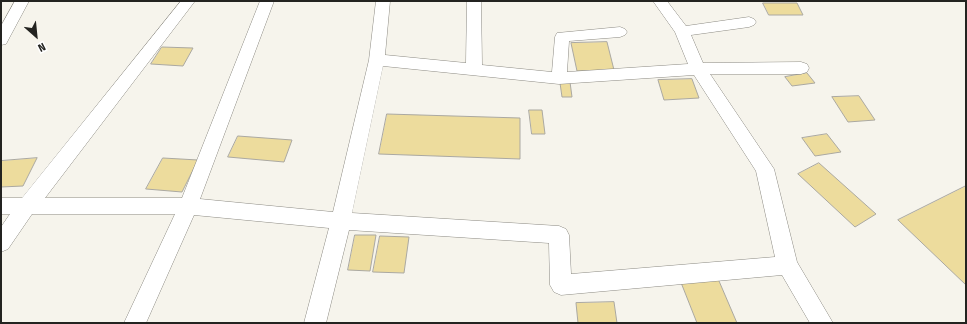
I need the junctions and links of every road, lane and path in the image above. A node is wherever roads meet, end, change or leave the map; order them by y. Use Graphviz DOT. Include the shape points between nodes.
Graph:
graph roads {
  1 [pos="188,1"];
  2 [pos="267,1"];
  3 [pos="383,1"];
  4 [pos="474,1"];
  5 [pos="660,1"];
  6 [pos="19,6"];
  7 [pos="1,14"];
  8 [pos="749,22"];
  9 [pos="682,31"];
  10 [pos="620,32"];
  11 [pos="1,40"];
  12 [pos="377,60"];
  13 [pos="801,68"];
  14 [pos="698,69"];
  15 [pos="474,70"];
  16 [pos="559,78"];
  17 [pos="1,206"];
  18 [pos="28,206"];
  19 [pos="188,206"];
  20 [pos="341,221"];
  21 [pos="1,243"];
  22 [pos="787,265"];
  23 [pos="135,323"];
  24 [pos="314,323"];
  25 [pos="822,323"];
  1 -- 18 [label="street"];
  2 -- 19 [label="street"];
  3 -- 12 [label="street"];
  4 -- 15 [label="street"];
  5 -- 9 [label="street"];
  6 -- 7 [label="street"];
  6 -- 11 [label="street"];
  8 -- 9 [label="street"];
  9 -- 14 [label="street"];
  10 -- 16 [label="street" via="562,37"];
  12 -- 15 [label="street"];
  12 -- 20 [label="street"];
  13 -- 14 [label="street"];
  14 -- 16 [label="street"];
  14 -- 22 [label="street" via="765,169"];
  15 -- 16 [label="street"];
  17 -- 18 [label="street"];
  18 -- 19 [label="street"];
  18 -- 21 [label="street"];
  19 -- 20 [label="street"];
  19 -- 23 [label="street"];
  20 -- 22 [label="street" via="559,235 561,286"];
  20 -- 24 [label="street"];
  22 -- 25 [label="street"];
}
